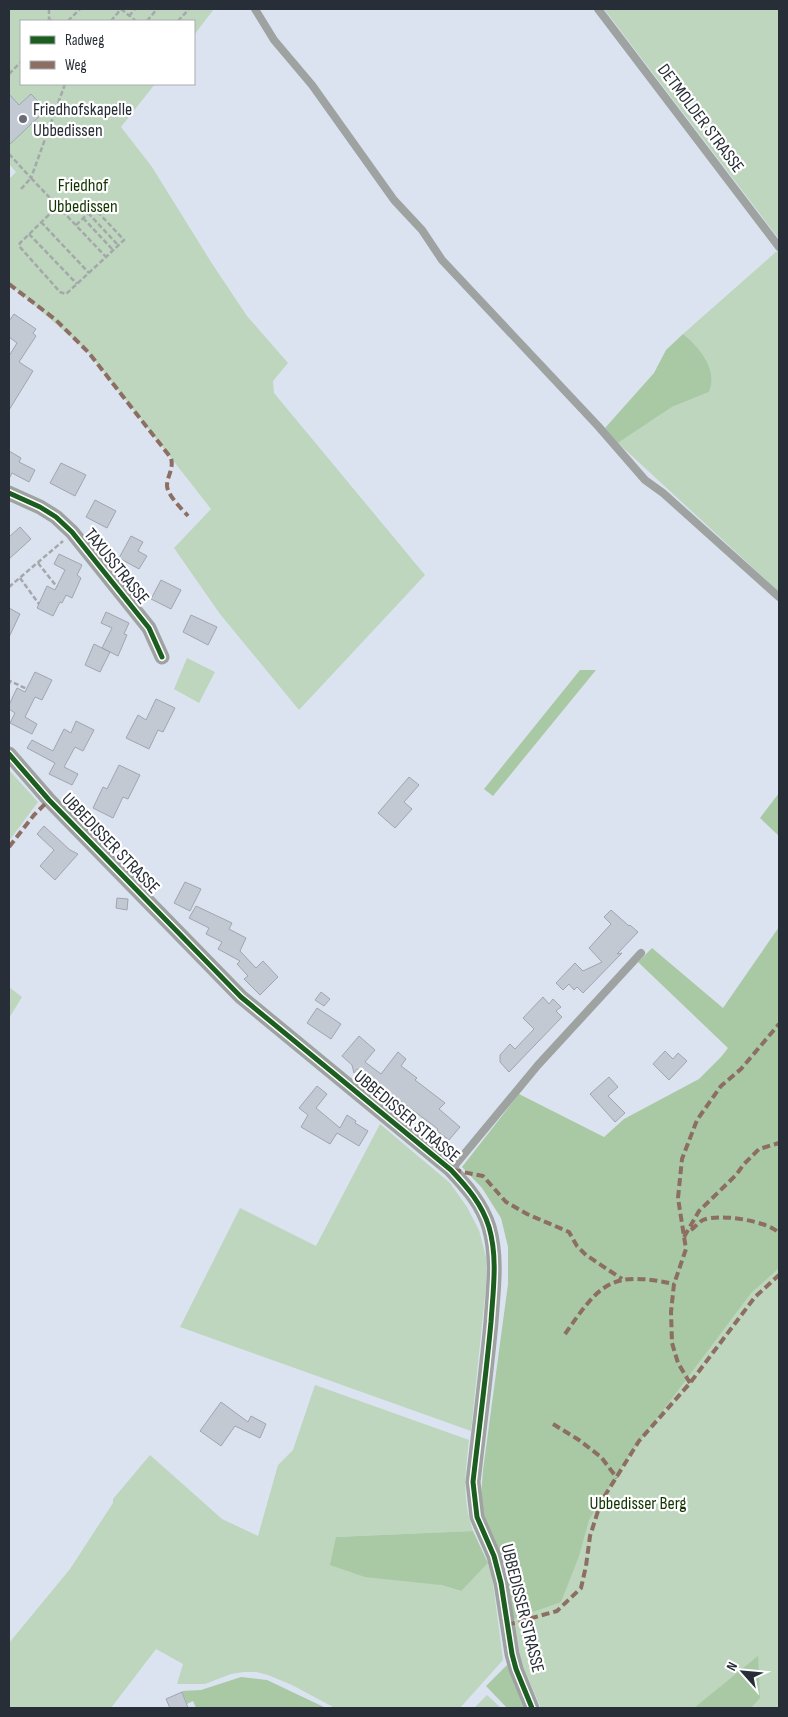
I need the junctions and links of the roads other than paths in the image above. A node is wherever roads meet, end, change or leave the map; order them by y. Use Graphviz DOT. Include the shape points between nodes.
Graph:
graph roads {
  1 [pos="255,9"];
  2 [pos="598,9"];
  3 [pos="779,247"];
  4 [pos="9,493"];
  5 [pos="779,598"];
  6 [pos="162,657"];
  7 [pos="9,754"];
  8 [pos="641,953"];
  9 [pos="451,1170"];
  10 [pos="532,1708"];
  1 -- 5 [label="lane" via="274,40 312,85 394,200 422,230 442,260 645,480"];
  2 -- 3 [label="lane, DETMOLDER STRASSE"];
  4 -- 6 [label="street, TAXUSSTRASSE" via="40,507 72,532 149,628"];
  7 -- 9 [label="street, UBBEDISSER STRASSE" via="49,800 241,997"];
  8 -- 9 [label="lane, UBBEDISSER STRASSE" via="538,1065"];
  9 -- 10 [label="street, UBBEDISSER STRASSE" via="480,1208 489,1228 494,1254 474,1500 477,1517 497,1567 512,1654"];
}
